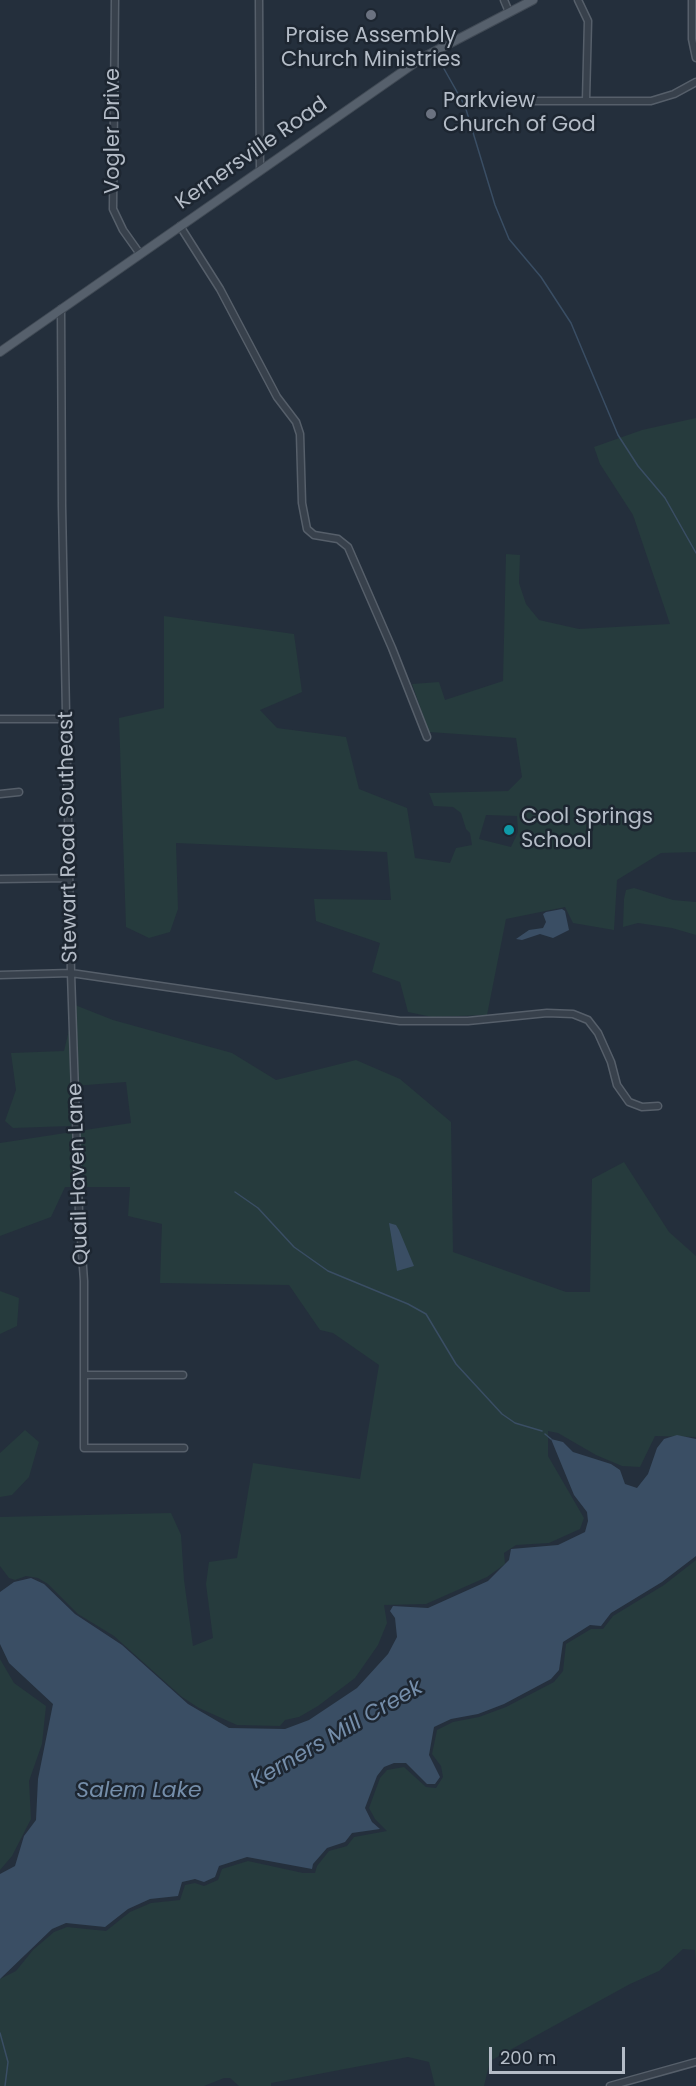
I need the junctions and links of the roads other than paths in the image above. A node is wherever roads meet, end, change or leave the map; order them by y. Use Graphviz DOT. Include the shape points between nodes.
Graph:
graph roads {
  1 [pos="115,0"];
  2 [pos="259,0"];
  3 [pos="504,0"];
  4 [pos="533,0"];
  5 [pos="578,0"];
  6 [pos="692,0"];
  7 [pos="509,12"];
  8 [pos="696,58"];
  9 [pos="696,82"];
  10 [pos="586,100"];
  11 [pos="519,101"];
  12 [pos="260,169"];
  13 [pos="180,226"];
  14 [pos="140,254"];
  15 [pos="61,309"];
  16 [pos="0,352"];
  17 [pos="66,719"];
  18 [pos="0,720"];
  19 [pos="427,737"];
  20 [pos="19,792"];
  21 [pos="0,794"];
  22 [pos="69,878"];
  23 [pos="0,879"];
  24 [pos="71,973"];
  25 [pos="0,975"];
  26 [pos="658,1106"];
  27 [pos="84,1375"];
  28 [pos="183,1375"];
  29 [pos="184,1448"];
  30 [pos="696,2062"];
  31 [pos="610,2086"];
  1 -- 14 [label="street, Vogler Drive" via="113,209"];
  2 -- 12 [label="street"];
  3 -- 7 [label="street"];
  4 -- 7 [label="main road, Kernersville Road"];
  5 -- 10 [label="street" via="588,21"];
  6 -- 8 [label="street"];
  7 -- 12 [label="main road, Kernersville Road" via="422,58"];
  9 -- 10 [label="street" via="651,101"];
  10 -- 11 [label="street"];
  12 -- 13 [label="main road, Kernersville Road"];
  13 -- 14 [label="main road, Kernersville Road"];
  13 -- 19 [label="street" via="220,288 277,398 296,422 307,529 314,535 338,539 348,547"];
  14 -- 15 [label="main road, Kernersville Road"];
  15 -- 16 [label="main road, Kernersville Road"];
  15 -- 17 [label="street, Stewart Road Southeast"];
  17 -- 18 [label="street"];
  17 -- 22 [label="street, Stewart Road Southeast"];
  20 -- 21 [label="street"];
  22 -- 23 [label="street"];
  22 -- 24 [label="street, Stewart Road Southeast"];
  24 -- 25 [label="street"];
  24 -- 26 [label="street, Stewart Road Southeast" via="400,1020 468,1021 573,1014 588,1020 598,1033 616,1085 629,1101 642,1107"];
  24 -- 27 [label="street, Quail Haven Lane" via="84,1281"];
  27 -- 28 [label="street"];
  27 -- 29 [label="street, Quail Haven Lane" via="84,1448"];
  30 -- 31 [label="street"];
}
